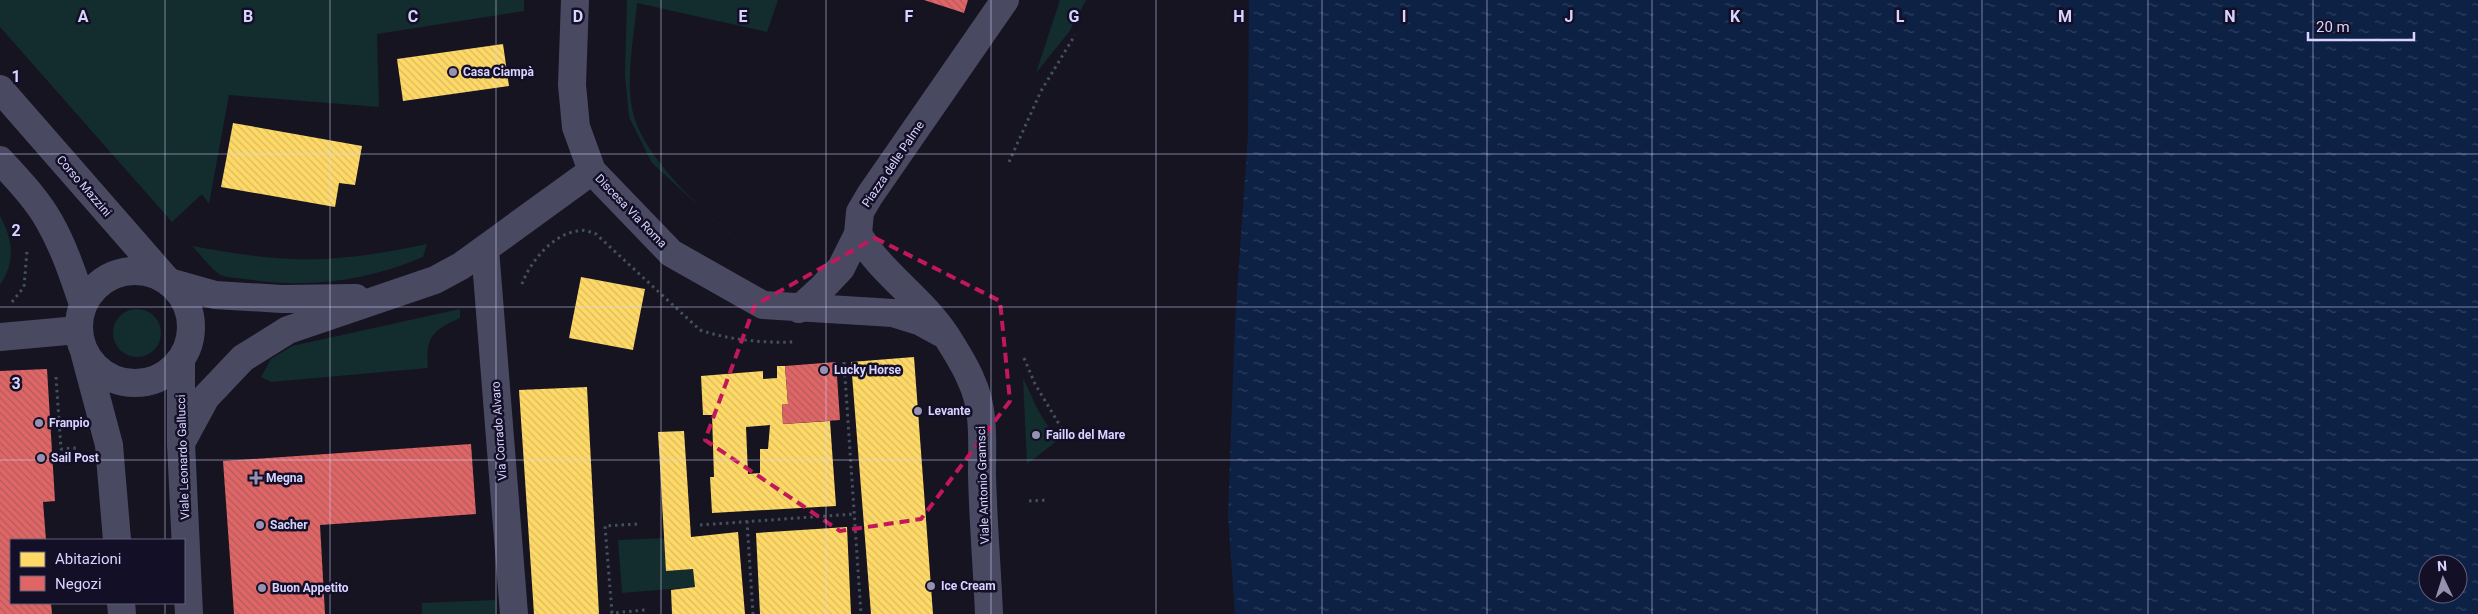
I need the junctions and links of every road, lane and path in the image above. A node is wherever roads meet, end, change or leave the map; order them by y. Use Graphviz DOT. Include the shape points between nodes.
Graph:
graph roads {
  1 [pos="574,0"];
  2 [pos="1004,0"];
  3 [pos="1075,35"];
  4 [pos="0,89"];
  5 [pos="0,160"];
  6 [pos="1009,162"];
  7 [pos="592,170"];
  8 [pos="858,234"];
  9 [pos="26,242"];
  10 [pos="485,249"];
  11 [pos="169,282"];
  12 [pos="489,297"];
  13 [pos="17,298"];
  14 [pos="380,298"];
  15 [pos="83,304"];
  16 [pos="6,306"];
  17 [pos="799,309"];
  18 [pos="37,334"];
  19 [pos="945,335"];
  20 [pos="0,337"];
  21 [pos="81,342"];
  22 [pos="799,342"];
  23 [pos="1024,358"];
  24 [pos="181,361"];
  25 [pos="844,362"];
  26 [pos="1065,434"];
  27 [pos="181,443"];
  28 [pos="109,445"];
  29 [pos="1047,500"];
  30 [pos="1028,501"];
  31 [pos="854,514"];
  32 [pos="747,521"];
  33 [pos="638,524"];
  34 [pos="700,525"];
  35 [pos="117,539"];
  36 [pos="645,610"];
  37 [pos="189,614"];
  38 [pos="514,614"];
  39 [pos="753,614"];
  40 [pos="861,614"];
  41 [pos="989,614"];
  1 -- 7 [label="street, Discesa Via Roma" via="572,85 576,128"];
  2 -- 8 [label="street, Piazza delle Palme" via="870,195 860,212"];
  3 -- 6 [label="path" via="1041,91"];
  4 -- 11 [label="street, Corso Mazzini"];
  5 -- 15 [label="street" via="48,220 69,261"];
  7 -- 10 [label="street"];
  7 -- 17 [label="street, Discesa Via Roma" via="671,253 763,305"];
  8 -- 17 [label="street, Piazza delle Palme" via="841,268"];
  8 -- 19 [label="street" via="881,267 928,312"];
  9 -- 13 [label="path" via="24,287"];
  10 -- 12 [label="street, Via Corrado Alvaro"];
  10 -- 14 [label="street" via="435,280"];
  11 -- 14 [label="street" via="216,295 282,299"];
  11 -- 15 [label="street" via="138,270 119,273 92,290"];
  11 -- 24 [label="street" via="180,294 190,316 190,340"];
  12 -- 22 [label="path" via="521,287 539,255 560,238 576,230 584,230 596,234 700,330 774,343"];
  12 -- 38 [label="street, Via Corrado Alvaro"];
  13 -- 16 [label="path"];
  13 -- 18 [label="path"];
  14 -- 27 [label="street" via="288,330 243,358 206,397"];
  15 -- 21 [label="street"];
  17 -- 19 [label="street, Discesa Via Roma" via="893,313 919,321"];
  18 -- 20 [label="street"];
  18 -- 21 [label="street"];
  18 -- 28 [label="path" via="55,366 61,449"];
  19 -- 41 [label="street, Viale Antonio Gramsci" via="972,381 980,411"];
  21 -- 24 [label="street" via="102,373 131,384 162,377"];
  21 -- 28 [label="street"];
  23 -- 26 [label="path" via="1035,384"];
  24 -- 27 [label="street, Viale Leonardo Gallucci"];
  25 -- 31 [label="path"];
  27 -- 37 [label="street, Viale Leonardo Gallucci"];
  28 -- 35 [label="street"];
  29 -- 30 [label="path"];
  31 -- 32 [label="path"];
  31 -- 40 [label="path"];
  32 -- 34 [label="path"];
  32 -- 39 [label="path"];
  33 -- 36 [label="path" via="606,526 612,613"];
}
